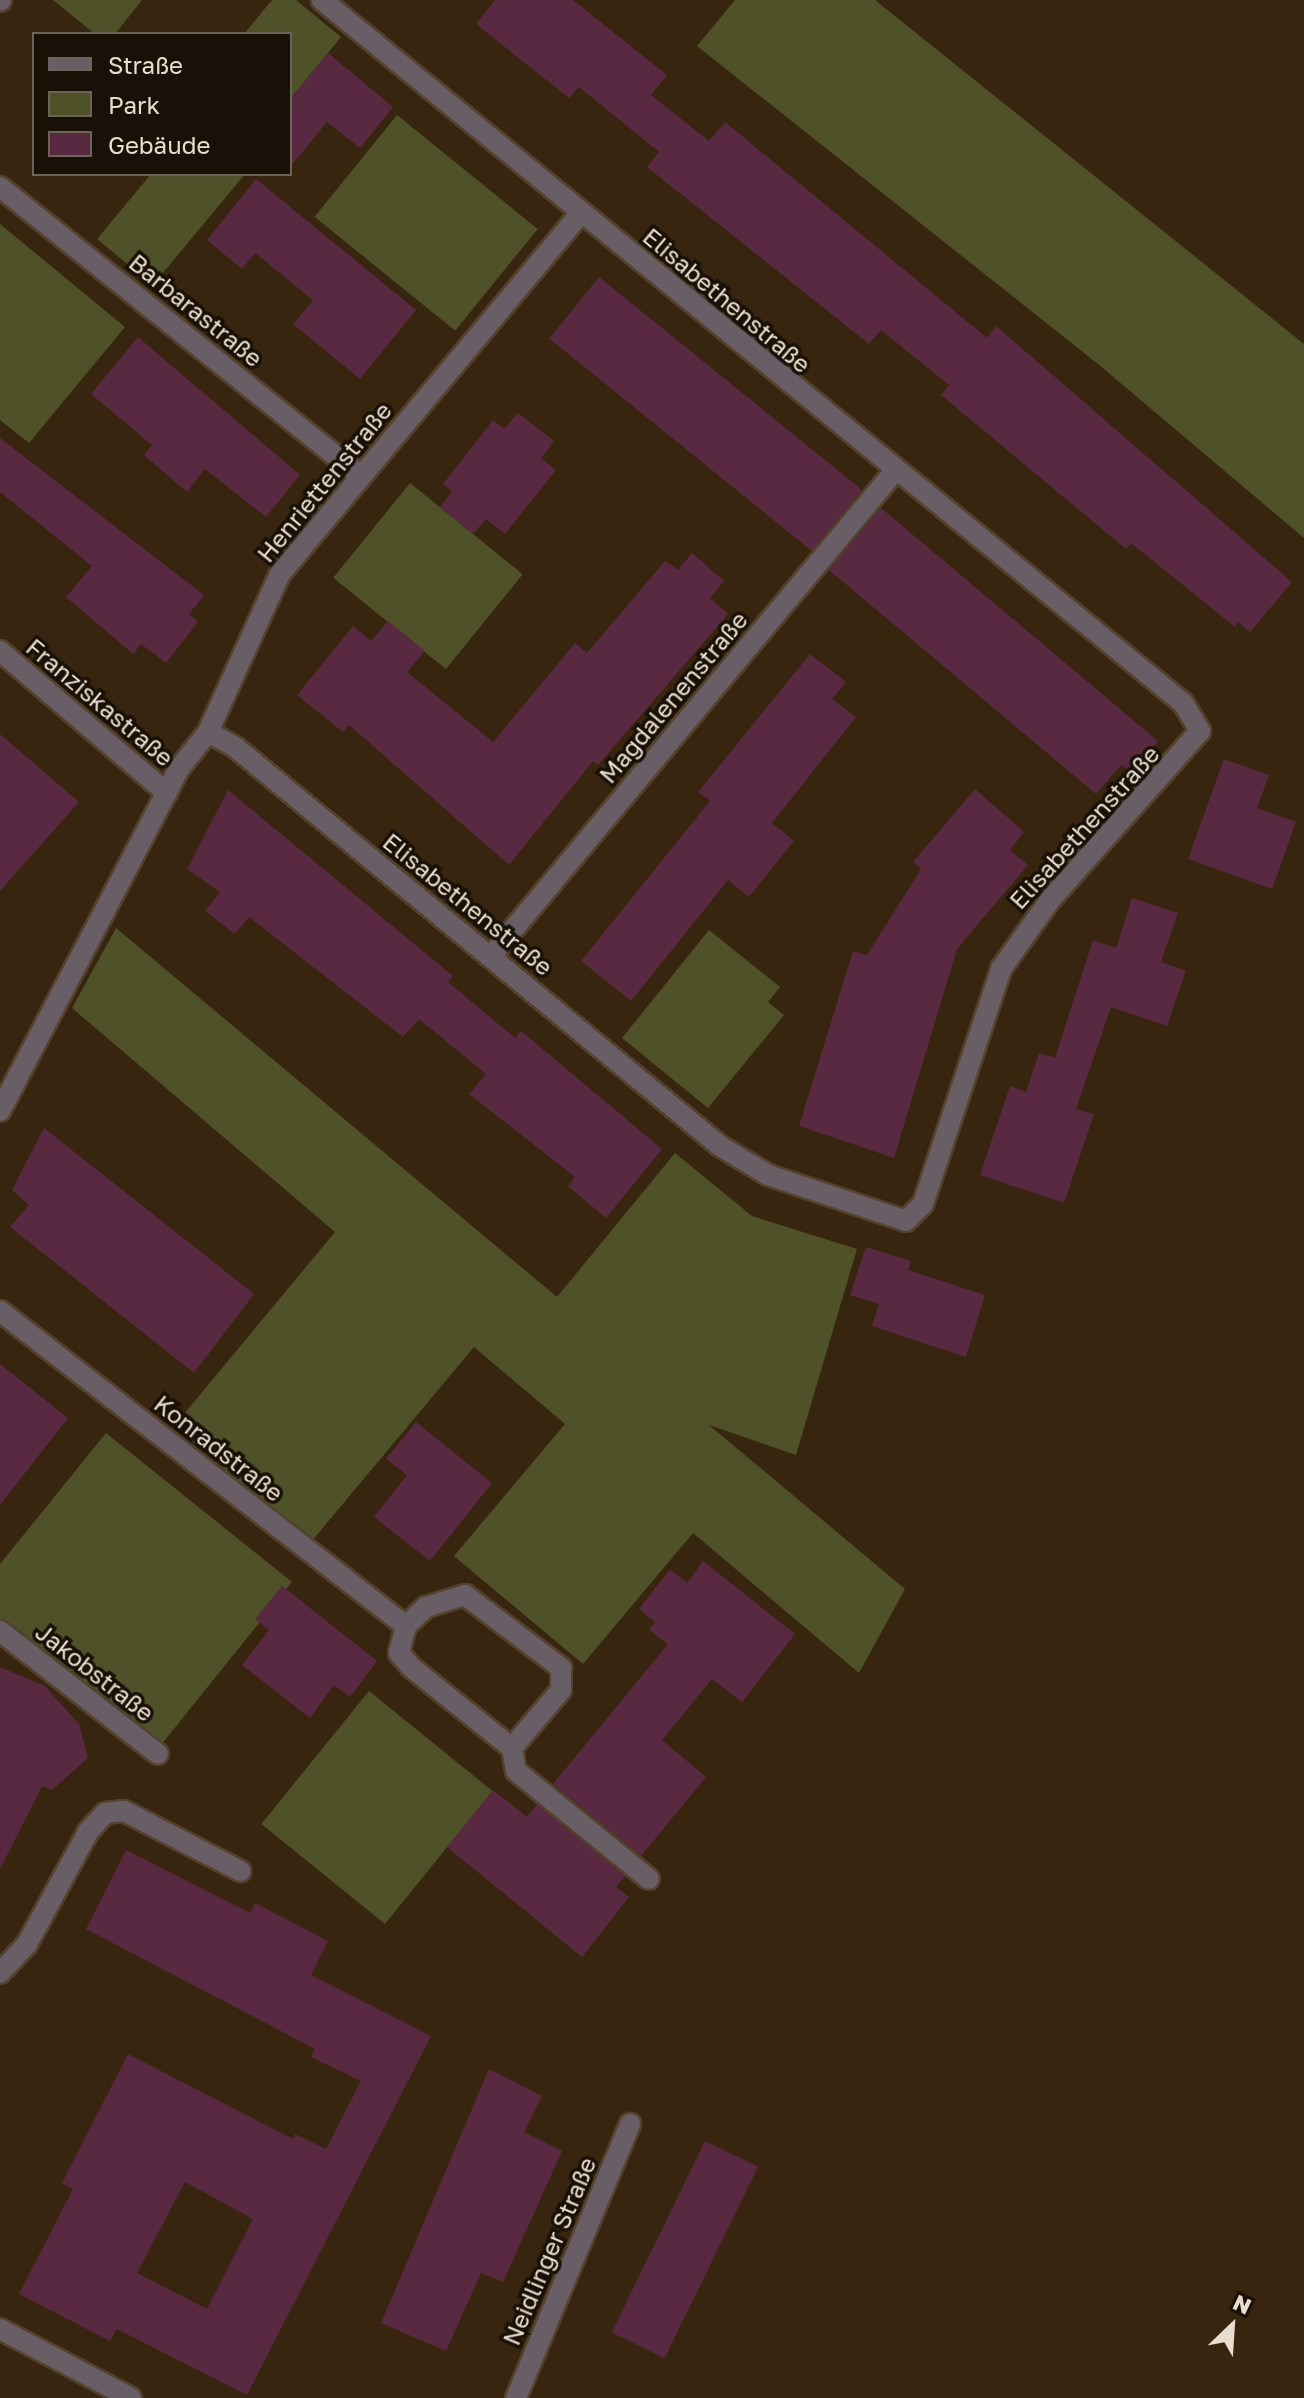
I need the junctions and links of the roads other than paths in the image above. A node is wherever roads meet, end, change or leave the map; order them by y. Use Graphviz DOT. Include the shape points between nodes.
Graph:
graph roads {
  1 [pos="322,0"];
  2 [pos="0,187"];
  3 [pos="581,213"];
  4 [pos="894,472"];
  5 [pos="360,475"];
  6 [pos="0,651"];
  7 [pos="208,732"];
  8 [pos="167,793"];
  9 [pos="491,956"];
  10 [pos="0,1111"];
  11 [pos="0,1311"];
  12 [pos="406,1626"];
  13 [pos="0,1631"];
  14 [pos="512,1748"];
  15 [pos="158,1754"];
  16 [pos="240,1871"];
  17 [pos="649,1879"];
  18 [pos="0,1973"];
  19 [pos="630,2124"];
  20 [pos="0,2329"];
  21 [pos="131,2398"];
  22 [pos="516,2398"];
  1 -- 3 [label="street, Elisabethenstraße"];
  2 -- 5 [label="street, Barbarastraße"];
  3 -- 4 [label="street, Elisabethenstraße"];
  3 -- 5 [label="street, Henriettenstraße"];
  4 -- 9 [label="street, Magdalenenstraße"];
  4 -- 9 [label="street, Elisabethenstraße" via="1183,703 1200,731 1050,900 1001,969 917,1216 888,1219 746,1163"];
  5 -- 7 [label="street, Henriettenstraße" via="280,574"];
  6 -- 8 [label="street, Franziskastraße"];
  7 -- 8 [label="street, Henriettenstraße"];
  7 -- 9 [label="street, Elisabethenstraße"];
  8 -- 10 [label="street, Henriettenstraße"];
  11 -- 12 [label="street, Konradstraße"];
  12 -- 14 [label="street" via="399,1653"];
  12 -- 14 [label="street" via="426,1607 465,1595 561,1668 561,1690"];
  13 -- 15 [label="street, Jakobstraße"];
  14 -- 17 [label="street" via="516,1771"];
  16 -- 18 [label="street" via="124,1811 105,1813 88,1832 27,1944"];
  19 -- 22 [label="street, Neidlinger Straße"];
  20 -- 21 [label="street"];
}
